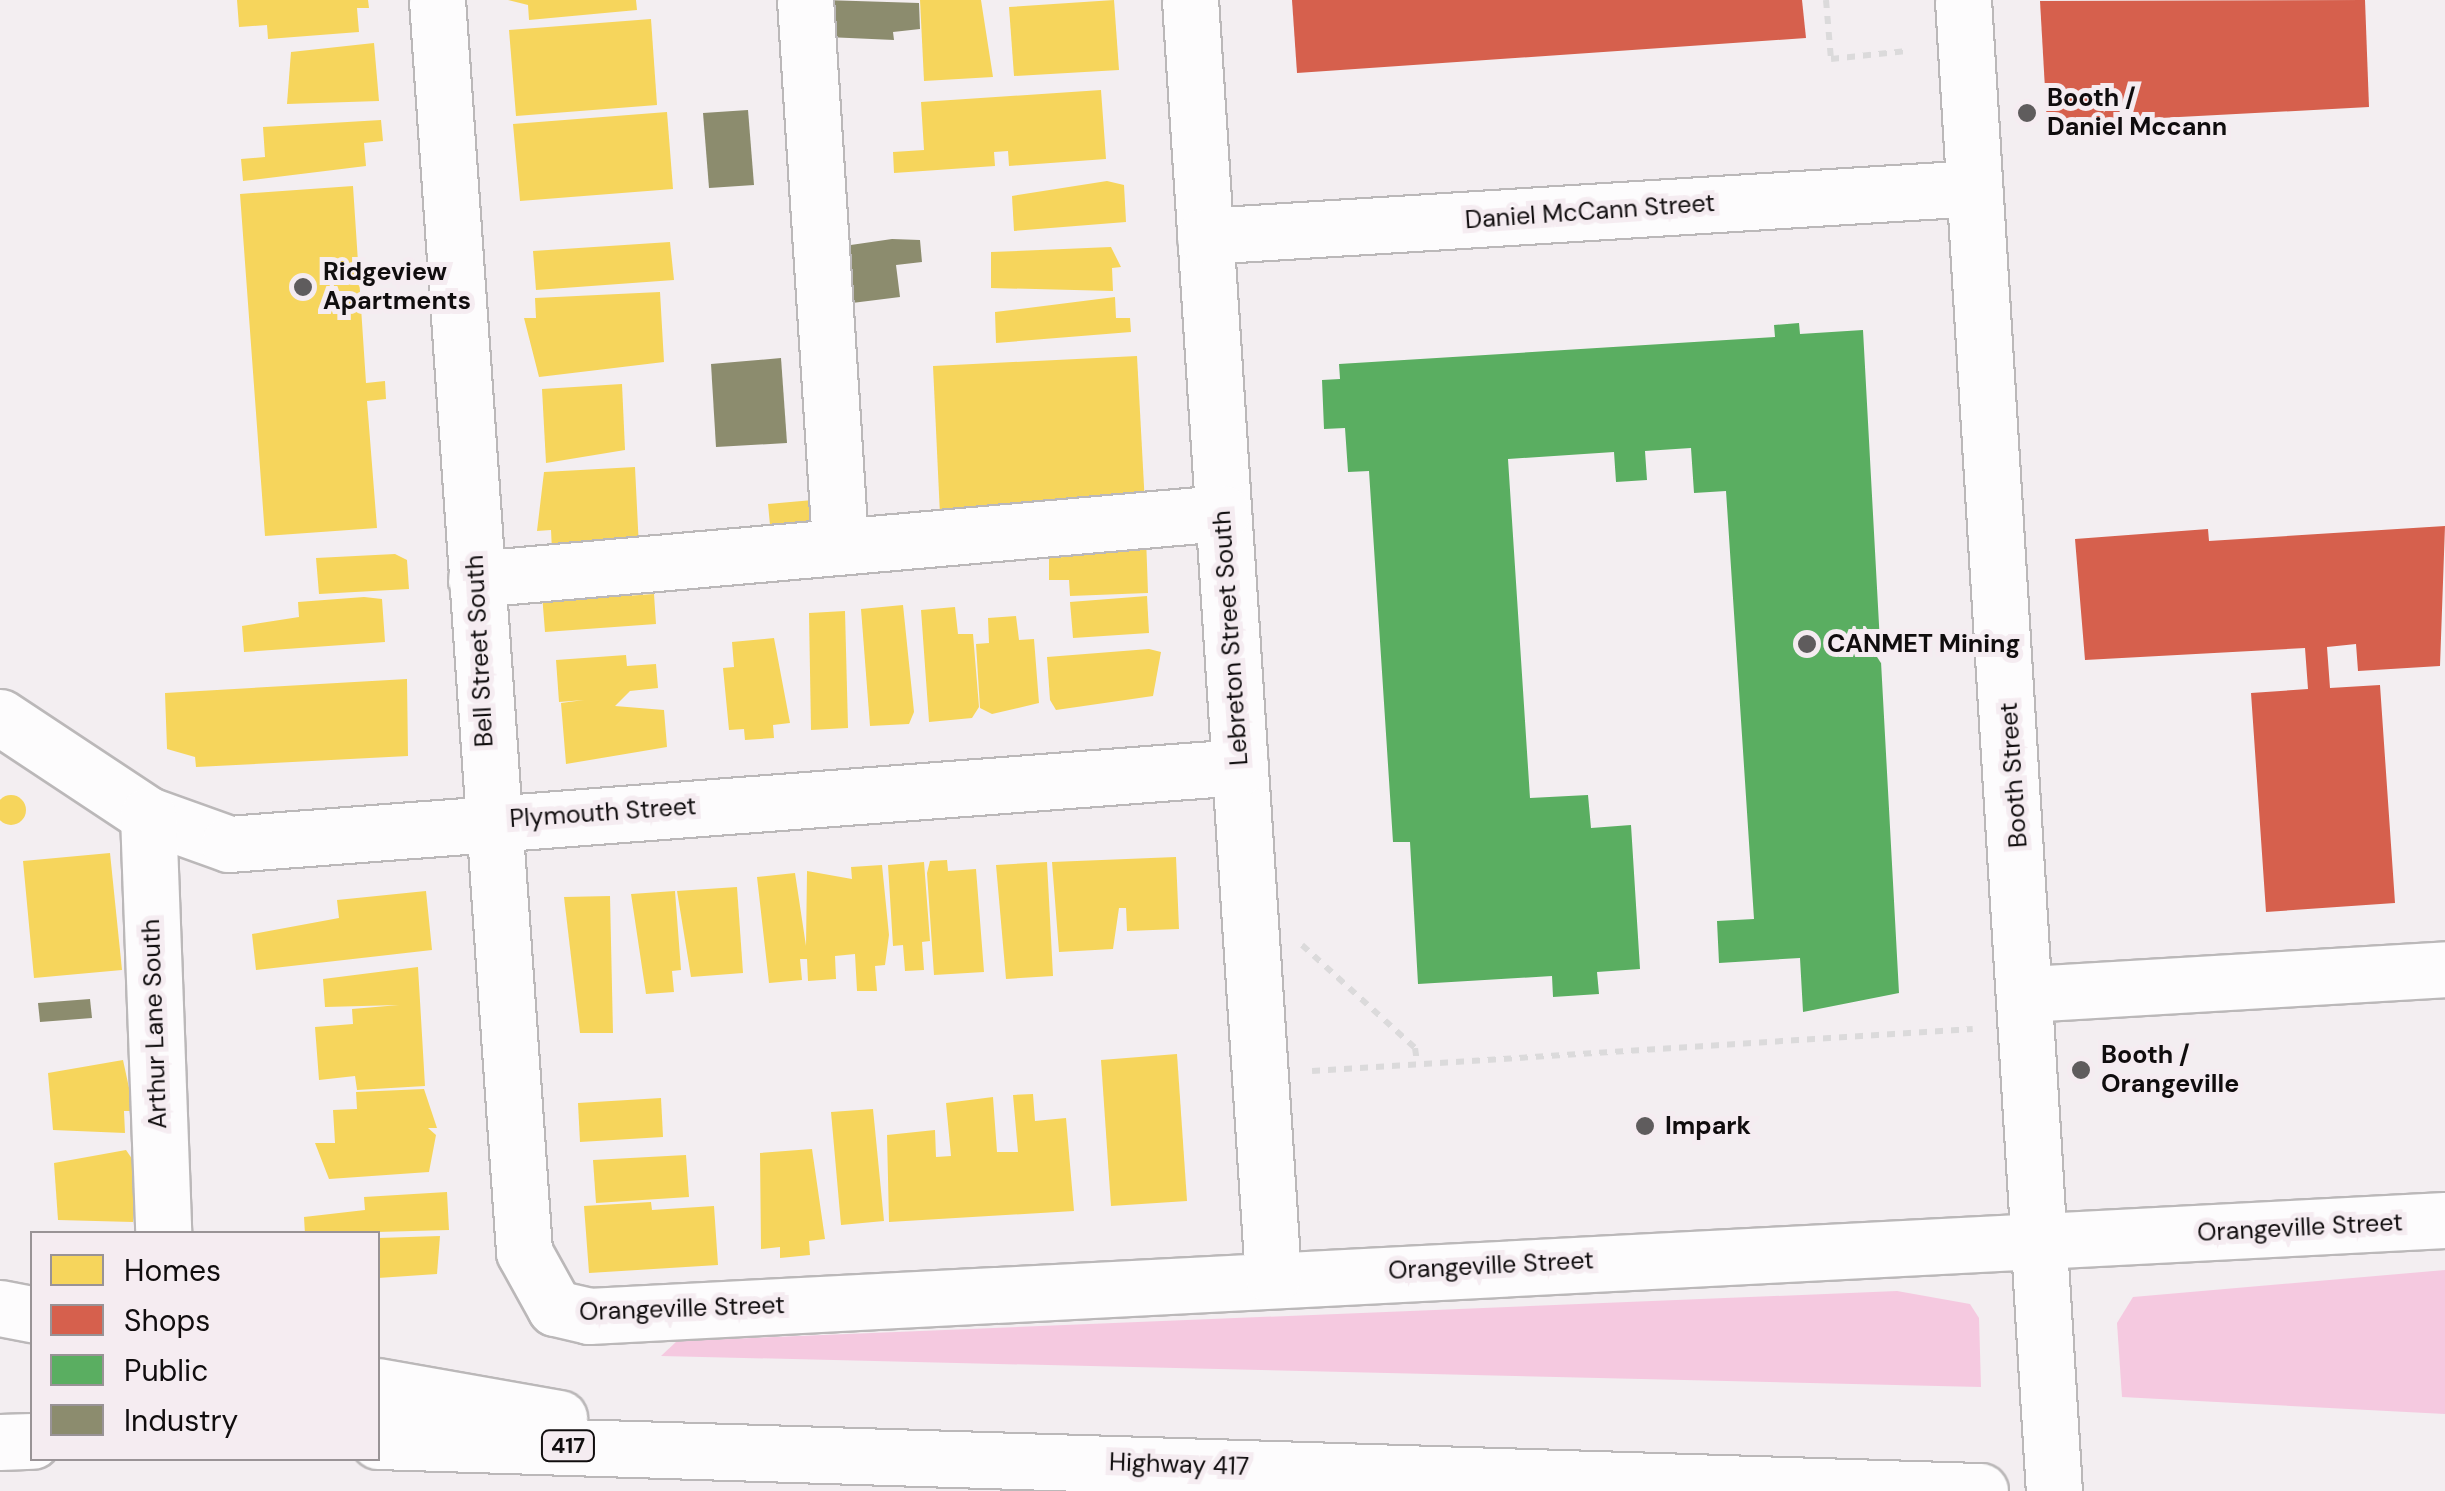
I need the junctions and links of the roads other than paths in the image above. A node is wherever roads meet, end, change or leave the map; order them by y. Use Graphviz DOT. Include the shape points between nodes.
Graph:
graph roads {
  1 [pos="437,0"];
  2 [pos="806,0"];
  3 [pos="1190,0"];
  4 [pos="1963,0"];
  5 [pos="1975,188"];
  6 [pos="1205,236"];
  7 [pos="1222,513"];
  8 [pos="840,542"];
  9 [pos="476,580"];
  10 [pos="0,716"];
  11 [pos="1240,767"];
  12 [pos="148,815"];
  13 [pos="488,821"];
  14 [pos="2445,969"];
  15 [pos="2028,994"];
  16 [pos="2445,1220"];
  17 [pos="163,1231"];
  18 [pos="2043,1244"];
  19 [pos="1273,1276"];
  20 [pos="542,1298"];
  21 [pos="0,1308"];
  22 [pos="30,1314"];
  23 [pos="380,1386"];
  24 [pos="30,1441"];
  25 [pos="380,1441"];
  26 [pos="0,1442"];
  27 [pos="759,1451"];
  28 [pos="1980,1491"];
  29 [pos="2054,1491"];
  1 -- 9 [label="main road, Bell Street South"];
  2 -- 8 [label="main road"];
  3 -- 6 [label="main road, Lebreton Street South"];
  4 -- 5 [label="main road, Booth Street"];
  5 -- 6 [label="main road, Daniel McCann Street"];
  5 -- 15 [label="main road, Booth Street"];
  6 -- 7 [label="main road, Lebreton Street South"];
  7 -- 8 [label="main road"];
  7 -- 11 [label="main road, Lebreton Street South"];
  8 -- 9 [label="main road"];
  9 -- 13 [label="main road, Bell Street South"];
  10 -- 12 [label="main road, Plymouth Street"];
  11 -- 13 [label="main road, Plymouth Street"];
  11 -- 19 [label="main road, Lebreton Street South"];
  12 -- 13 [label="main road, Plymouth Street" via="229,844"];
  12 -- 17 [label="main road, Arthur Lane South"];
  13 -- 20 [label="main road, Bell Street South" via="524,1252"];
  14 -- 15 [label="main road"];
  15 -- 18 [label="main road, Booth Street"];
  16 -- 18 [label="main road, Orangeville Street"];
  18 -- 19 [label="main road, Orangeville Street"];
  18 -- 29 [label="main road, Booth Street"];
  19 -- 20 [label="main road, Orangeville Street" via="589,1316"];
  21 -- 22 [label="main road"];
  23 -- 27 [label="main road"];
  24 -- 26 [label="main road"];
  25 -- 27 [label="main road, Highway 417 / 417"];
  27 -- 28 [label="main road, Highway 417 / 417"];
}
